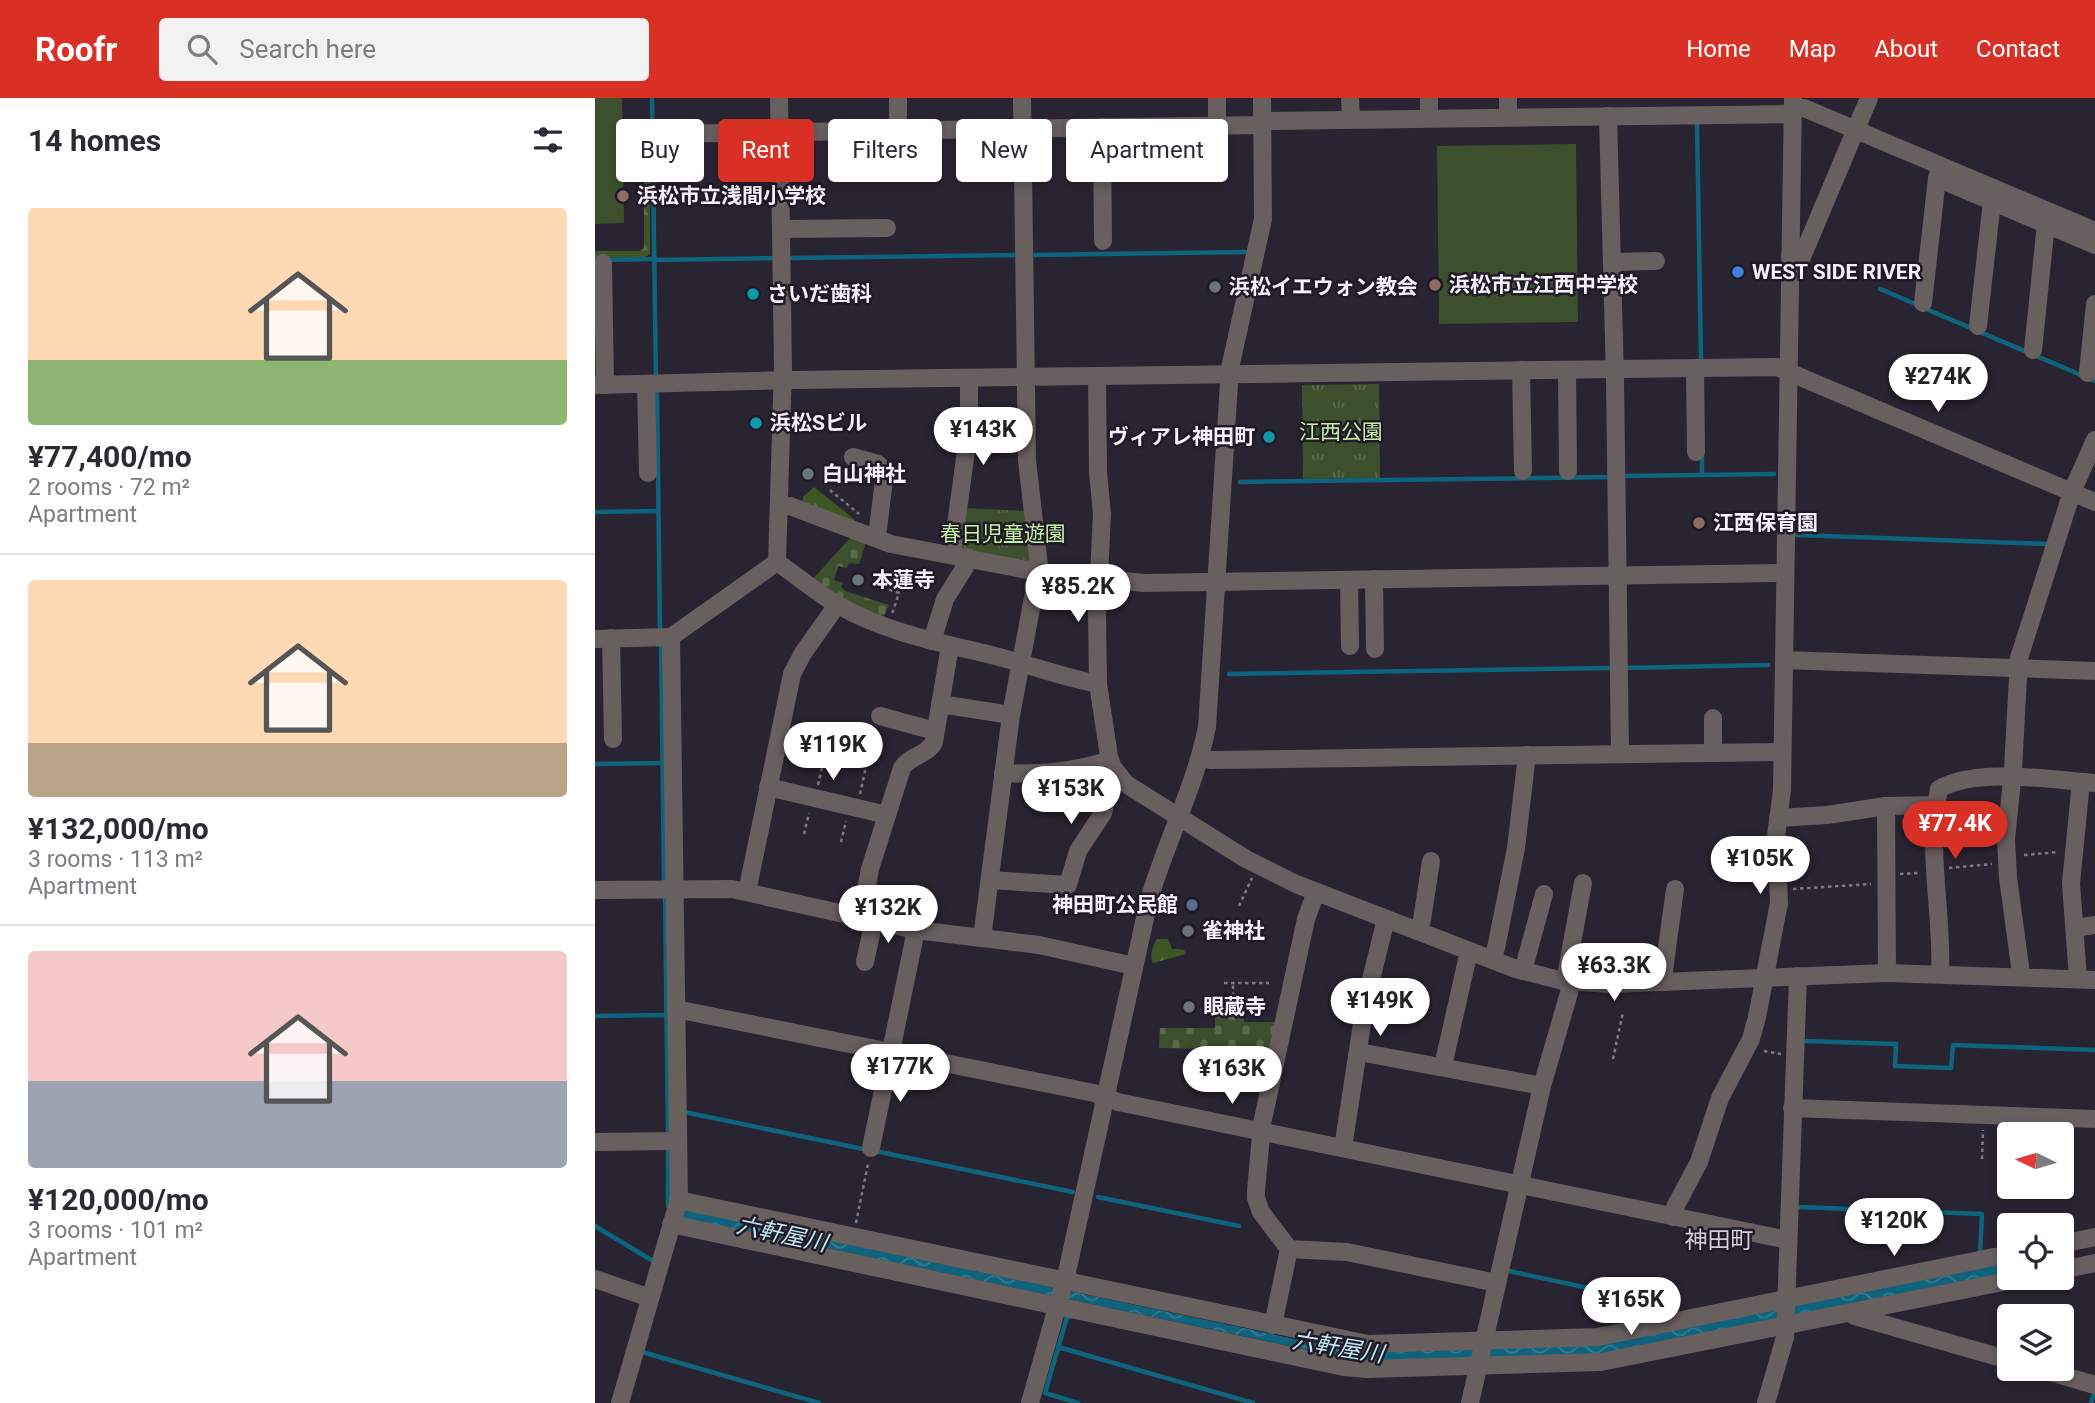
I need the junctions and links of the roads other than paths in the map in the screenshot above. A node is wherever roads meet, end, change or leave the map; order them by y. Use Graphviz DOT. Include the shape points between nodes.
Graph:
graph roads {
  1 [pos="779,98"];
  2 [pos="898,98"];
  3 [pos="1022,98"];
  4 [pos="1217,98"];
  5 [pos="1262,98"];
  6 [pos="1350,98"];
  7 [pos="1869,98"];
  8 [pos="1744,106"];
  9 [pos="1792,106"];
  10 [pos="1666,107"];
  11 [pos="1588,108"];
  12 [pos="1508,109"];
  13 [pos="1429,110"];
  14 [pos="1608,116"];
  15 [pos="780,119"];
  16 [pos="898,119"];
  17 [pos="1023,119"];
  18 [pos="1217,119"];
  19 [pos="1351,119"];
  20 [pos="1263,123"];
  21 [pos="1228,125"];
  22 [pos="1856,130"];
  23 [pos="1939,172"];
  24 [pos="781,182"];
  25 [pos="1024,182"];
  26 [pos="1102,182"];
  27 [pos="1994,202"];
  28 [pos="2049,226"];
  29 [pos="887,228"];
  30 [pos="781,229"];
  31 [pos="2095,231"];
  32 [pos="1103,241"];
  33 [pos="2095,245"];
  34 [pos="1790,256"];
  35 [pos="1656,261"];
  36 [pos="1612,262"];
  37 [pos="603,263"];
  38 [pos="1923,303"];
  39 [pos="2095,304"];
  40 [pos="1978,326"];
  41 [pos="2033,350"];
  42 [pos="1695,368"];
  43 [pos="1615,369"];
  44 [pos="1521,370"];
  45 [pos="1567,370"];
  46 [pos="1788,372"];
  47 [pos="2088,373"];
  48 [pos="1229,374"];
  49 [pos="1097,376"];
  50 [pos="969,377"];
  51 [pos="1026,377"];
  52 [pos="783,380"];
  53 [pos="653,384"];
  54 [pos="600,385"];
  55 [pos="2095,440"];
  56 [pos="1696,452"];
  57 [pos="853,457"];
  58 [pos="1523,471"];
  59 [pos="1568,471"];
  60 [pos="647,473"];
  61 [pos="2073,492"];
  62 [pos="2095,502"];
  63 [pos="779,506"];
  64 [pos="877,533"];
  65 [pos="959,556"];
  66 [pos="777,562"];
  67 [pos="1038,572"];
  68 [pos="1785,573"];
  69 [pos="1618,576"];
  70 [pos="1374,579"];
  71 [pos="1098,580"];
  72 [pos="1349,580"];
  73 [pos="1217,582"];
  74 [pos="837,605"];
  75 [pos="664,637"];
  76 [pos="603,638"];
  77 [pos="941,644"];
  78 [pos="1350,646"];
  79 [pos="1375,649"];
  80 [pos="1784,660"];
  81 [pos="1020,664"];
  82 [pos="2018,669"];
  83 [pos="2095,671"];
  84 [pos="1098,684"];
  85 [pos="940,704"];
  86 [pos="1011,715"];
  87 [pos="880,716"];
  88 [pos="1713,718"];
  89 [pos="935,731"];
  90 [pos="613,739"];
  91 [pos="1713,752"];
  92 [pos="1782,752"];
  93 [pos="1621,754"];
  94 [pos="1527,755"];
  95 [pos="1200,757"];
  96 [pos="1114,768"];
  97 [pos="1003,773"];
  98 [pos="2012,777"];
  99 [pos="2088,783"];
  100 [pos="768,788"];
  101 [pos="1936,805"];
  102 [pos="1886,806"];
  103 [pos="887,815"];
  104 [pos="1179,817"];
  105 [pos="1778,818"];
  106 [pos="1431,861"];
  107 [pos="990,880"];
  108 [pos="1583,883"];
  109 [pos="668,889"];
  110 [pos="1675,889"];
  111 [pos="595,890"];
  112 [pos="747,892"];
  113 [pos="1317,892"];
  114 [pos="1544,894"];
  115 [pos="867,919"];
  116 [pos="1386,919"];
  117 [pos="2095,925"];
  118 [pos="2075,928"];
  119 [pos="916,930"];
  120 [pos="1418,931"];
  121 [pos="982,938"];
  122 [pos="1469,951"];
  123 [pos="1492,959"];
  124 [pos="865,962"];
  125 [pos="1134,966"];
  126 [pos="1523,971"];
  127 [pos="1887,973"];
  128 [pos="1940,974"];
  129 [pos="1798,976"];
  130 [pos="2019,977"];
  131 [pos="1765,978"];
  132 [pos="2087,979"];
  133 [pos="1568,981"];
  134 [pos="1665,982"];
  135 [pos="676,1009"];
  136 [pos="891,1052"];
  137 [pos="1359,1052"];
  138 [pos="1443,1066"];
  139 [pos="1542,1086"];
  140 [pos="1104,1097"];
  141 [pos="1792,1108"];
  142 [pos="2095,1119"];
  143 [pos="1261,1131"];
  144 [pos="671,1141"];
  145 [pos="595,1142"];
  146 [pos="871,1148"];
  147 [pos="1343,1148"];
  148 [pos="1520,1185"];
  149 [pos="678,1201"];
  150 [pos="1673,1217"];
  151 [pos="672,1223"];
  152 [pos="2095,1237"];
  153 [pos="1788,1240"];
  154 [pos="2074,1241"];
  155 [pos="1289,1249"];
  156 [pos="1997,1257"];
  157 [pos="2095,1263"];
  158 [pos="2074,1267"];
  159 [pos="595,1279"];
  160 [pos="1064,1282"];
  161 [pos="1497,1283"];
  162 [pos="1997,1283"];
  163 [pos="650,1298"];
  164 [pos="1786,1301"];
  165 [pos="1058,1305"];
  166 [pos="1854,1311"];
  167 [pos="1785,1324"];
  168 [pos="1273,1325"];
  169 [pos="1484,1343"];
  170 [pos="1997,1357"];
  171 [pos="1478,1365"];
  172 [pos="2074,1379"];
  173 [pos="2095,1385"];
  174 [pos="1036,1401"];
  175 [pos="619,1403"];
  176 [pos="1470,1403"];
  177 [pos="1766,1403"];
  1 -- 15 [label="street"];
  2 -- 16 [label="street"];
  3 -- 17 [label="street"];
  4 -- 18 [label="street"];
  5 -- 20 [label="street"];
  6 -- 19 [label="street"];
  7 -- 22 [label="street"];
  8 -- 9 [label="street"];
  8 -- 10 [label="street"];
  9 -- 22 [label="street"];
  9 -- 34 [label="street"];
  10 -- 14 [label="street"];
  11 -- 12 [label="street"];
  11 -- 14 [label="street"];
  12 -- 13 [label="street"];
  13 -- 19 [label="street"];
  14 -- 36 [label="street"];
  19 -- 20 [label="street"];
  20 -- 21 [label="street"];
  20 -- 48 [label="street" via="1261,231"];
  22 -- 23 [label="street"];
  22 -- 34 [label="street" via="1802,257"];
  23 -- 27 [label="street"];
  23 -- 31 [label="street"];
  23 -- 38 [label="street"];
  24 -- 30 [label="street"];
  25 -- 51 [label="street"];
  26 -- 32 [label="street"];
  27 -- 28 [label="street"];
  27 -- 40 [label="street"];
  28 -- 33 [label="street"];
  28 -- 41 [label="street"];
  29 -- 30 [label="street"];
  30 -- 52 [label="street"];
  34 -- 46 [label="street"];
  35 -- 36 [label="street"];
  36 -- 43 [label="street"];
  37 -- 54 [label="street"];
  39 -- 47 [label="street"];
  42 -- 43 [label="street"];
  42 -- 46 [label="street" via="1777,367"];
  42 -- 56 [label="street"];
  43 -- 45 [label="street"];
  43 -- 69 [label="street"];
  44 -- 45 [label="street"];
  44 -- 48 [label="street"];
  44 -- 58 [label="street"];
  45 -- 59 [label="street"];
  46 -- 61 [label="street"];
  46 -- 68 [label="street"];
  48 -- 49 [label="street"];
  48 -- 73 [label="street"];
  49 -- 51 [label="street"];
  49 -- 71 [label="street" via="1102,514"];
  50 -- 51 [label="street"];
  50 -- 52 [label="street"];
  50 -- 65 [label="street"];
  51 -- 67 [label="street" via="1027,460"];
  52 -- 53 [label="street"];
  52 -- 63 [label="street"];
  53 -- 54 [label="street"];
  53 -- 60 [label="street"];
  55 -- 61 [label="street"];
  57 -- 64 [label="street" via="878,464 885,471"];
  61 -- 62 [label="street"];
  61 -- 82 [label="street"];
  63 -- 64 [label="street"];
  63 -- 66 [label="street"];
  64 -- 65 [label="street" via="891,544"];
  65 -- 67 [label="street"];
  65 -- 77 [label="street" via="965,567 945,598"];
  66 -- 74 [label="street"];
  66 -- 75 [label="street"];
  67 -- 71 [label="street"];
  67 -- 81 [label="street"];
  68 -- 69 [label="street"];
  68 -- 80 [label="street"];
  69 -- 70 [label="street"];
  69 -- 93 [label="street"];
  70 -- 72 [label="street"];
  70 -- 79 [label="street"];
  71 -- 73 [label="street"];
  71 -- 84 [label="street"];
  72 -- 73 [label="street"];
  72 -- 78 [label="street"];
  73 -- 95 [label="street" via="1209,711"];
  74 -- 77 [label="street"];
  74 -- 100 [label="street" via="792,674"];
  75 -- 76 [label="street"];
  75 -- 109 [label="street"];
  76 -- 90 [label="street"];
  77 -- 81 [label="street"];
  77 -- 85 [label="street"];
  80 -- 82 [label="street"];
  80 -- 92 [label="street"];
  81 -- 84 [label="street"];
  81 -- 86 [label="street"];
  82 -- 83 [label="street"];
  82 -- 98 [label="street"];
  84 -- 96 [label="street"];
  85 -- 86 [label="street"];
  85 -- 89 [label="street"];
  86 -- 97 [label="street"];
  87 -- 89 [label="street"];
  88 -- 91 [label="street"];
  89 -- 103 [label="street" via="929,750 904,765"];
  91 -- 92 [label="street"];
  91 -- 93 [label="street"];
  92 -- 105 [label="street"];
  93 -- 94 [label="street"];
  94 -- 95 [label="street"];
  94 -- 123 [label="street" via="1516,848"];
  95 -- 104 [label="street"];
  96 -- 97 [label="street" via="1096,765"];
  96 -- 104 [label="street" via="1126,784"];
  96 -- 107 [label="street" via="1103,813 1078,851 1068,885"];
  97 -- 107 [label="street"];
  98 -- 99 [label="street"];
  98 -- 101 [label="street" via="1948,783 1939,789"];
  98 -- 130 [label="street" via="2007,860"];
  99 -- 118 [label="street" via="2073,852"];
  100 -- 103 [label="street"];
  100 -- 112 [label="street"];
  101 -- 102 [label="street"];
  101 -- 128 [label="street"];
  102 -- 105 [label="street"];
  102 -- 127 [label="street"];
  103 -- 115 [label="street" via="870,869"];
  104 -- 113 [label="street" via="1258,866"];
  104 -- 125 [label="street" via="1156,877"];
  105 -- 131 [label="street" via="1780,889"];
  106 -- 120 [label="street"];
  107 -- 121 [label="street"];
  108 -- 133 [label="street"];
  109 -- 111 [label="street"];
  109 -- 112 [label="street"];
  109 -- 135 [label="street"];
  110 -- 134 [label="street"];
  112 -- 115 [label="street"];
  113 -- 116 [label="street"];
  113 -- 143 [label="street" via="1306,919"];
  114 -- 126 [label="street"];
  115 -- 119 [label="street"];
  115 -- 124 [label="street"];
  116 -- 120 [label="street"];
  116 -- 137 [label="street" via="1365,1004"];
  117 -- 118 [label="street"];
  118 -- 132 [label="street"];
  119 -- 121 [label="street"];
  119 -- 136 [label="street"];
  120 -- 122 [label="street"];
  121 -- 125 [label="street"];
  122 -- 123 [label="street"];
  122 -- 138 [label="street"];
  123 -- 126 [label="street"];
  125 -- 140 [label="street"];
  126 -- 133 [label="street"];
  127 -- 128 [label="street"];
  127 -- 129 [label="street"];
  128 -- 130 [label="street"];
  129 -- 131 [label="street"];
  129 -- 141 [label="street"];
  130 -- 132 [label="street"];
  131 -- 134 [label="street"];
  131 -- 150 [label="street" via="1747,1047 1720,1098 1699,1162"];
  133 -- 134 [label="street"];
  133 -- 139 [label="street" via="1569,993"];
  135 -- 136 [label="street"];
  135 -- 144 [label="street"];
  136 -- 140 [label="street"];
  136 -- 146 [label="street"];
  137 -- 138 [label="street"];
  137 -- 147 [label="street"];
  138 -- 139 [label="street"];
  139 -- 148 [label="street"];
  140 -- 143 [label="street"];
  140 -- 160 [label="street"];
  141 -- 142 [label="street"];
  141 -- 153 [label="street"];
  143 -- 147 [label="street"];
  143 -- 155 [label="street" via="1256,1198"];
  144 -- 145 [label="street"];
  144 -- 149 [label="street"];
  147 -- 148 [label="street"];
  148 -- 150 [label="street"];
  148 -- 161 [label="street"];
  149 -- 151 [label="street"];
  149 -- 160 [label="street"];
  150 -- 153 [label="street"];
  151 -- 163 [label="street"];
  151 -- 165 [label="street"];
  152 -- 154 [label="street"];
  153 -- 164 [label="street"];
  155 -- 161 [label="street" via="1347,1252"];
  155 -- 168 [label="street"];
  156 -- 164 [label="street"];
  157 -- 158 [label="street"];
  159 -- 163 [label="street"];
  160 -- 165 [label="street"];
  160 -- 168 [label="street"];
  161 -- 169 [label="street"];
  162 -- 166 [label="street"];
  163 -- 175 [label="street"];
  164 -- 167 [label="street"];
  164 -- 169 [label="street" via="1598,1337"];
  165 -- 171 [label="street" via="1356,1368"];
  165 -- 174 [label="street"];
  166 -- 167 [label="street"];
  166 -- 170 [label="street" via="1855,1316"];
  167 -- 171 [label="street" via="1601,1362"];
  167 -- 177 [label="street"];
  168 -- 169 [label="street" via="1368,1344"];
  169 -- 171 [label="street"];
  171 -- 176 [label="street"];
  172 -- 173 [label="street"];
}
